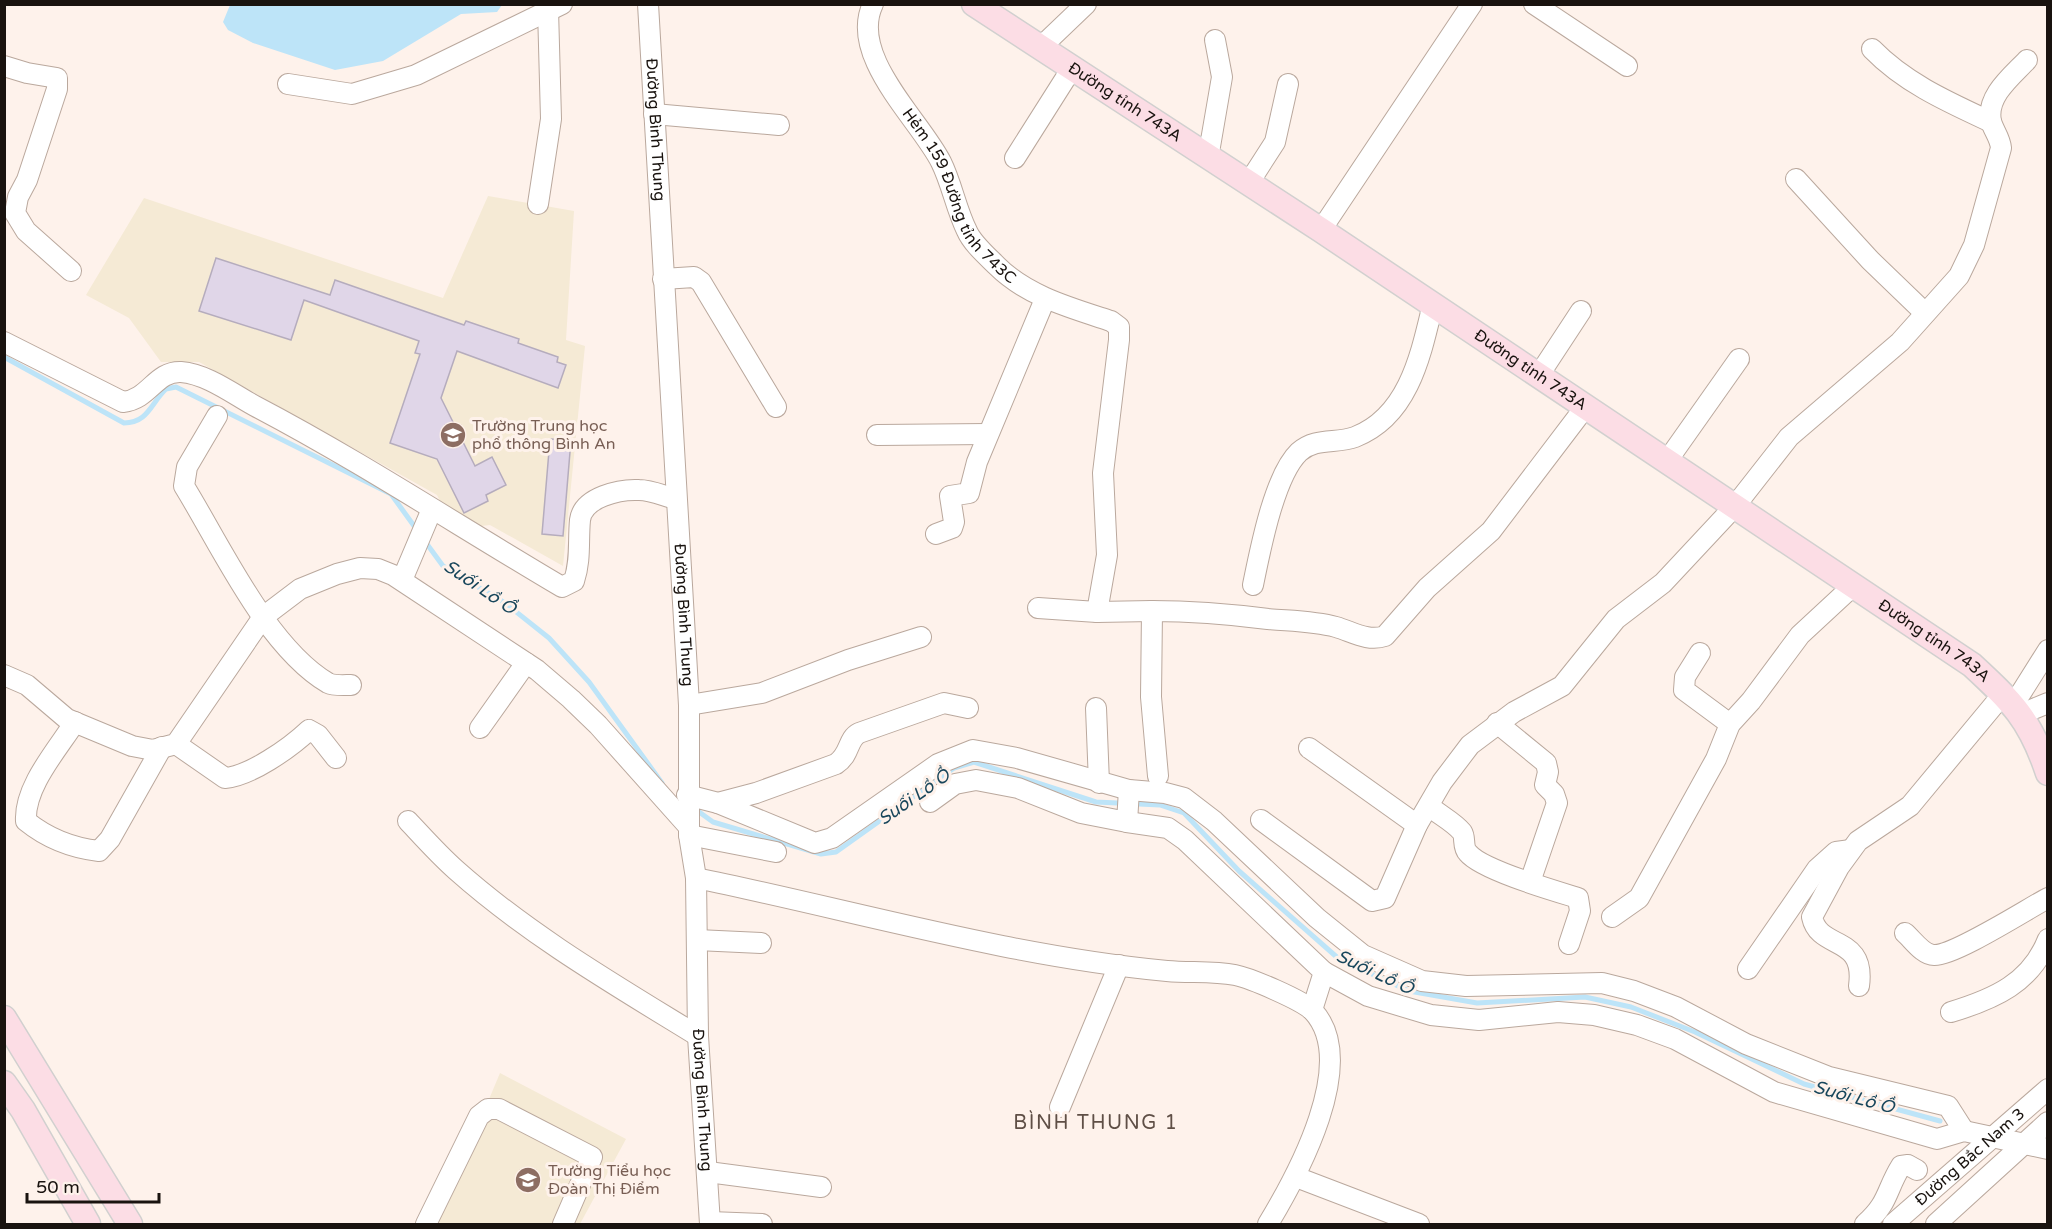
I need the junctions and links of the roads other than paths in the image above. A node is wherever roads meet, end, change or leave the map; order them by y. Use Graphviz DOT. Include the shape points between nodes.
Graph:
graph roads {
  1 [pos="648,4"];
  2 [pos="873,4"];
  3 [pos="974,4"];
  4 [pos="1086,4"];
  5 [pos="1472,4"];
  6 [pos="1534,4"];
  7 [pos="555,7"];
  8 [pos="1215,40"];
  9 [pos="1041,47"];
  10 [pos="1872,49"];
  11 [pos="2027,60"];
  12 [pos="4,66"];
  13 [pos="1627,66"];
  14 [pos="1072,68"];
  15 [pos="288,84"];
  16 [pos="1288,84"];
  17 [pos="654,114"];
  18 [pos="1991,122"];
  19 [pos="779,125"];
  20 [pos="1015,158"];
  21 [pos="1208,158"];
  22 [pos="1797,179"];
  23 [pos="1248,184"];
  24 [pos="11,192"];
  25 [pos="538,204"];
  26 [pos="1321,230"];
  27 [pos="71,271"];
  28 [pos="663,279"];
  29 [pos="1045,299"];
  30 [pos="1433,304"];
  31 [pos="1581,311"];
  32 [pos="1924,313"];
  33 [pos="4,342"];
  34 [pos="1739,359"];
  35 [pos="1539,375"];
  36 [pos="1586,406"];
  37 [pos="776,407"];
  38 [pos="217,416"];
  39 [pos="988,434"];
  40 [pos="877,435"];
  41 [pos="1667,461"];
  42 [pos="676,499"];
  43 [pos="1735,506"];
  44 [pos="428,516"];
  45 [pos="936,534"];
  46 [pos="402,580"];
  47 [pos="1253,585"];
  48 [pos="1854,585"];
  49 [pos="1038,608"];
  50 [pos="1152,611"];
  51 [pos="1097,612"];
  52 [pos="262,617"];
  53 [pos="921,637"];
  54 [pos="2048,650"];
  55 [pos="1701,653"];
  56 [pos="526,663"];
  57 [pos="4,675"];
  58 [pos="351,685"];
  59 [pos="2048,703"];
  60 [pos="2013,704"];
  61 [pos="689,705"];
  62 [pos="968,708"];
  63 [pos="1096,708"];
  64 [pos="75,722"];
  65 [pos="1497,723"];
  66 [pos="1730,724"];
  67 [pos="480,728"];
  68 [pos="169,746"];
  69 [pos="1310,748"];
  70 [pos="336,758"];
  71 [pos="2048,772"];
  72 [pos="1158,776"];
  73 [pos="1099,783"];
  74 [pos="1129,790"];
  75 [pos="688,798"];
  76 [pos="930,802"];
  77 [pos="718,803"];
  78 [pos="1429,806"];
  79 [pos="1128,819"];
  80 [pos="1261,820"];
  81 [pos="408,821"];
  82 [pos="1417,825"];
  83 [pos="689,828"];
  84 [pos="1851,850"];
  85 [pos="776,852"];
  86 [pos="696,878"];
  87 [pos="1530,882"];
  88 [pos="2044,906"];
  89 [pos="1788,910"];
  90 [pos="1612,917"];
  91 [pos="1812,917"];
  92 [pos="1905,933"];
  93 [pos="2048,939"];
  94 [pos="697,940"];
  95 [pos="761,943"];
  96 [pos="1569,944"];
  97 [pos="1119,964"];
  98 [pos="1748,969"];
  99 [pos="1324,972"];
  100 [pos="1859,986"];
  101 [pos="1312,1010"];
  102 [pos="1951,1012"];
  103 [pos="4,1018"];
  104 [pos="698,1036"];
  105 [pos="4,1083"];
  106 [pos="2048,1089"];
  107 [pos="1060,1107"];
  108 [pos="2048,1122"];
  109 [pos="1964,1131"];
  110 [pos="1991,1138"];
  111 [pos="2020,1144"];
  112 [pos="2048,1149"];
  113 [pos="1917,1170"];
  114 [pos="708,1172"];
  115 [pos="1296,1177"];
  116 [pos="821,1187"];
  117 [pos="710,1223"];
  118 [pos="88,1224"];
  119 [pos="130,1224"];
  120 [pos="426,1224"];
  121 [pos="563,1224"];
  122 [pos="762,1224"];
  123 [pos="1268,1224"];
  124 [pos="1419,1224"];
  125 [pos="1865,1224"];
  126 [pos="1893,1224"];
  127 [pos="1936,1224"];
  1 -- 17 [label="street, Đường Bình Thung"];
  2 -- 29 [label="street, Hẻm 159 Đường tỉnh 743C" via="868,38 876,60 940,161 967,232 998,268"];
  3 -- 9 [label="main road, Đường tỉnh 743A"];
  4 -- 9 [label="street"];
  5 -- 26 [label="street"];
  6 -- 13 [label="street"];
  7 -- 15 [label="street" via="416,75 352,94"];
  7 -- 25 [label="street" via="551,119"];
  8 -- 21 [label="street" via="1222,77"];
  9 -- 14 [label="main road, Đường tỉnh 743A"];
  10 -- 18 [label="street" via="1910,82"];
  11 -- 18 [label="street" via="1998,92 1992,104"];
  12 -- 24 [label="street" via="57,78 57,89 27,180"];
  14 -- 20 [label="street"];
  14 -- 21 [label="main road, Đường tỉnh 743A"];
  16 -- 23 [label="street" via="1275,142"];
  17 -- 19 [label="street"];
  17 -- 28 [label="street, Đường Bình Thung"];
  18 -- 32 [label="street" via="2000,137 2001,148 1974,245 1959,276"];
  21 -- 23 [label="main road, Đường tỉnh 743A"];
  22 -- 32 [label="street"];
  23 -- 26 [label="main road, Đường tỉnh 743A"];
  24 -- 27 [label="street" via="15,213 26,231"];
  26 -- 30 [label="main road, Đường tỉnh 743A"];
  28 -- 37 [label="street" via="694,277 700,282"];
  28 -- 42 [label="street, Đường Bình Thung"];
  29 -- 39 [label="street"];
  29 -- 51 [label="street, Hẻm 159 Đường tỉnh 743C" via="1119,327 1103,473 1107,555"];
  30 -- 35 [label="main road, Đường tỉnh 743A"];
  30 -- 47 [label="street" via="1415,373 1396,404 1376,426 1354,438 1313,443 1290,462 1261,547"];
  31 -- 35 [label="street"];
  32 -- 43 [label="street" via="1900,342 1790,437"];
  33 -- 44 [label="street" via="123,402 136,400 168,373 182,372 207,380 291,425"];
  34 -- 41 [label="street"];
  35 -- 36 [label="main road, Đường tỉnh 743A"];
  36 -- 41 [label="main road, Đường tỉnh 743A"];
  36 -- 50 [label="street" via="1491,531 1427,588 1385,636 1377,639 1290,619"];
  38 -- 52 [label="street" via="187,467 184,486"];
  39 -- 40 [label="street"];
  39 -- 45 [label="street" via="969,493 950,496 952,528"];
  41 -- 43 [label="main road, Đường tỉnh 743A"];
  42 -- 44 [label="street" via="639,490 608,494 592,502 580,517 579,567 574,581 562,587"];
  42 -- 61 [label="street, Đường Bình Thung"];
  43 -- 48 [label="main road, Đường tỉnh 743A"];
  43 -- 65 [label="street" via="1663,583 1616,619 1562,686"];
  44 -- 46 [label="street"];
  46 -- 52 [label="street" via="378,569 360,568 337,574 300,589"];
  46 -- 56 [label="street"];
  48 -- 60 [label="main road, Đường tỉnh 743A" via="1972,666"];
  48 -- 66 [label="street" via="1800,635"];
  49 -- 51 [label="street"];
  50 -- 51 [label="street"];
  50 -- 72 [label="street" via="1151,697"];
  52 -- 58 [label="street" via="294,654 330,684"];
  52 -- 68 [label="street"];
  53 -- 61 [label="street" via="762,693"];
  54 -- 60 [label="street"];
  55 -- 66 [label="street" via="1685,677 1684,690"];
  56 -- 67 [label="street"];
  56 -- 83 [label="street" via="598,724"];
  57 -- 64 [label="street" via="27,685"];
  59 -- 60 [label="street"];
  60 -- 71 [label="main road, Đường tỉnh 743A"];
  60 -- 84 [label="street" via="1910,806 1858,841"];
  61 -- 75 [label="street, Đường Bình Thung"];
  62 -- 77 [label="street" via="944,703 859,733 851,740 846,757 836,764"];
  63 -- 73 [label="street"];
  64 -- 68 [label="street" via="132,746 153,750"];
  64 -- 68 [label="street" via="25,808 26,821 39,832 80,849 99,851 110,839"];
  65 -- 78 [label="street" via="1470,746"];
  65 -- 87 [label="street" via="1546,763 1545,785 1557,803"];
  66 -- 90 [label="street" via="1716,759 1639,898"];
  68 -- 70 [label="street" via="225,778 237,777 295,743 309,730 318,735"];
  69 -- 82 [label="street"];
  73 -- 74 [label="street"];
  73 -- 77 [label="street" via="1017,758 973,750 938,764 832,838 815,843"];
  74 -- 79 [label="street"];
  74 -- 109 [label="street" via="1184,798 1363,955 1422,981 1466,986 1602,983 1634,991 1676,1007 1746,1044 1829,1077 1948,1106"];
  75 -- 77 [label="street"];
  75 -- 83 [label="street, Đường Bình Thung"];
  76 -- 79 [label="street" via="955,784 984,781 1018,788 1081,813"];
  78 -- 82 [label="street"];
  78 -- 87 [label="street" via="1462,832 1467,853 1473,858"];
  79 -- 99 [label="street" via="1168,828 1185,840"];
  80 -- 82 [label="street" via="1372,901 1385,898"];
  81 -- 104 [label="street" via="458,872 540,935"];
  83 -- 85 [label="street"];
  83 -- 86 [label="street, Đường Bình Thung"];
  84 -- 89 [label="street" via="1836,852 1817,870"];
  84 -- 91 [label="street"];
  86 -- 94 [label="street, Đường Bình Thung"];
  86 -- 97 [label="street" via="988,943"];
  87 -- 96 [label="street" via="1578,898 1581,911"];
  88 -- 92 [label="street" via="1935,955 1926,953"];
  89 -- 91 [label="street"];
  89 -- 98 [label="street"];
  91 -- 100 [label="street" via="1819,931 1855,955 1859,961"];
  93 -- 102 [label="street" via="2032,970 2012,987"];
  94 -- 95 [label="street"];
  94 -- 104 [label="street, Đường Bình Thung"];
  97 -- 101 [label="street" via="1236,975"];
  97 -- 107 [label="street"];
  99 -- 101 [label="street"];
  99 -- 109 [label="street" via="1368,996 1431,1015 1479,1020 1558,1012 1637,1025 1675,1039 1774,1092 1937,1139"];
  101 -- 115 [label="street" via="1324,1029 1330,1069 1327,1092"];
  103 -- 119 [label="main road"];
  104 -- 114 [label="street, Đường Bình Thung"];
  105 -- 118 [label="main road"];
  106 -- 110 [label="street, Đường Bắc Nam 3"];
  108 -- 111 [label="street, Đường Bắc Nam 3"];
  109 -- 110 [label="street"];
  110 -- 111 [label="street"];
  110 -- 126 [label="street, Đường Bắc Nam 3"];
  111 -- 112 [label="street"];
  111 -- 127 [label="street, Đường Bắc Nam 3"];
  113 -- 125 [label="street" via="1901,1166 1879,1212"];
  114 -- 116 [label="street"];
  114 -- 117 [label="street, Đường Bình Thung"];
  115 -- 123 [label="street"];
  115 -- 124 [label="street"];
  117 -- 122 [label="street"];
  120 -- 121 [label="street" via="479,1116 488,1109 499,1110 592,1156"];
}
